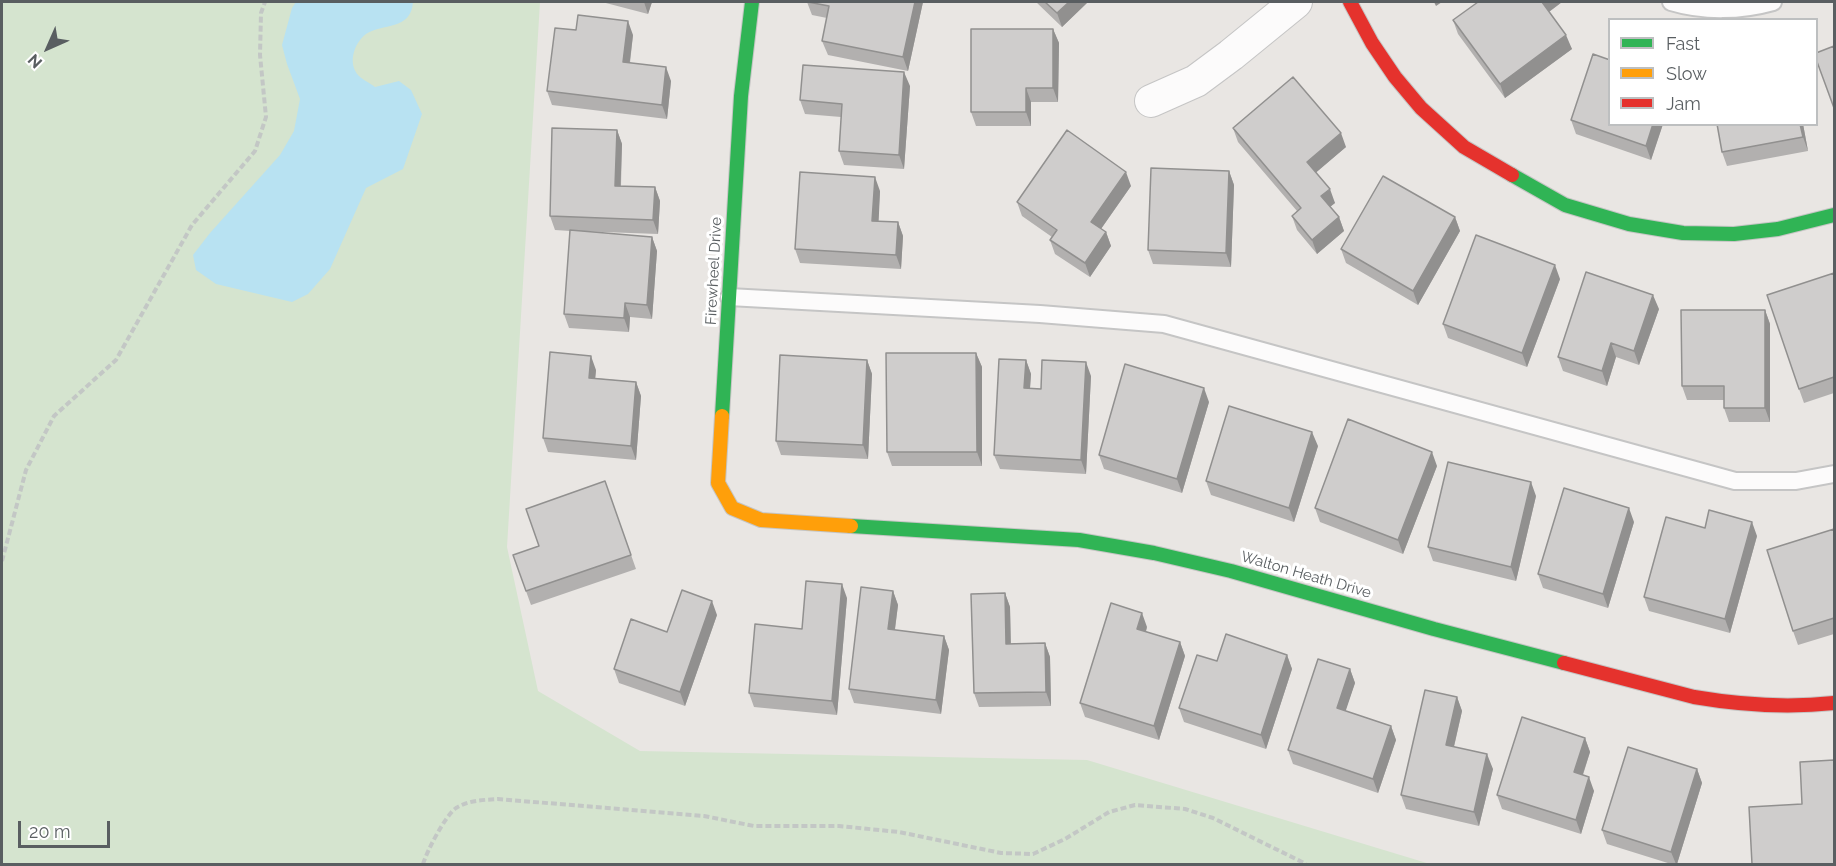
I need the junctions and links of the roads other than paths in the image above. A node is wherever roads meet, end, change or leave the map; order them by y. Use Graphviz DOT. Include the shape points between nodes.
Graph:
graph roads {
  1 [pos="752,2"];
  2 [pos="1296,2"];
  3 [pos="1350,2"];
  4 [pos="1671,2"];
  5 [pos="1773,2"];
  6 [pos="1150,101"];
  7 [pos="1834,215"];
  8 [pos="729,297"];
  9 [pos="1834,474"];
  10 [pos="761,520"];
  11 [pos="1834,703"];
  1 -- 8 [label="street, Firewheel Drive" via="741,96"];
  2 -- 6 [label="street" via="1196,81"];
  3 -- 7 [label="street" via="1372,43 1421,108 1464,147 1564,205 1629,224 1683,233 1734,234 1778,229"];
  4 -- 5 [label="lane" via="1722,9"];
  8 -- 9 [label="lane" via="1164,324 1735,481 1796,481"];
  8 -- 10 [label="street, Firewheel Drive" via="718,483 732,508"];
  10 -- 11 [label="street, Walton Heath Drive" via="1079,540 1231,571 1694,698 1761,705"];
}
